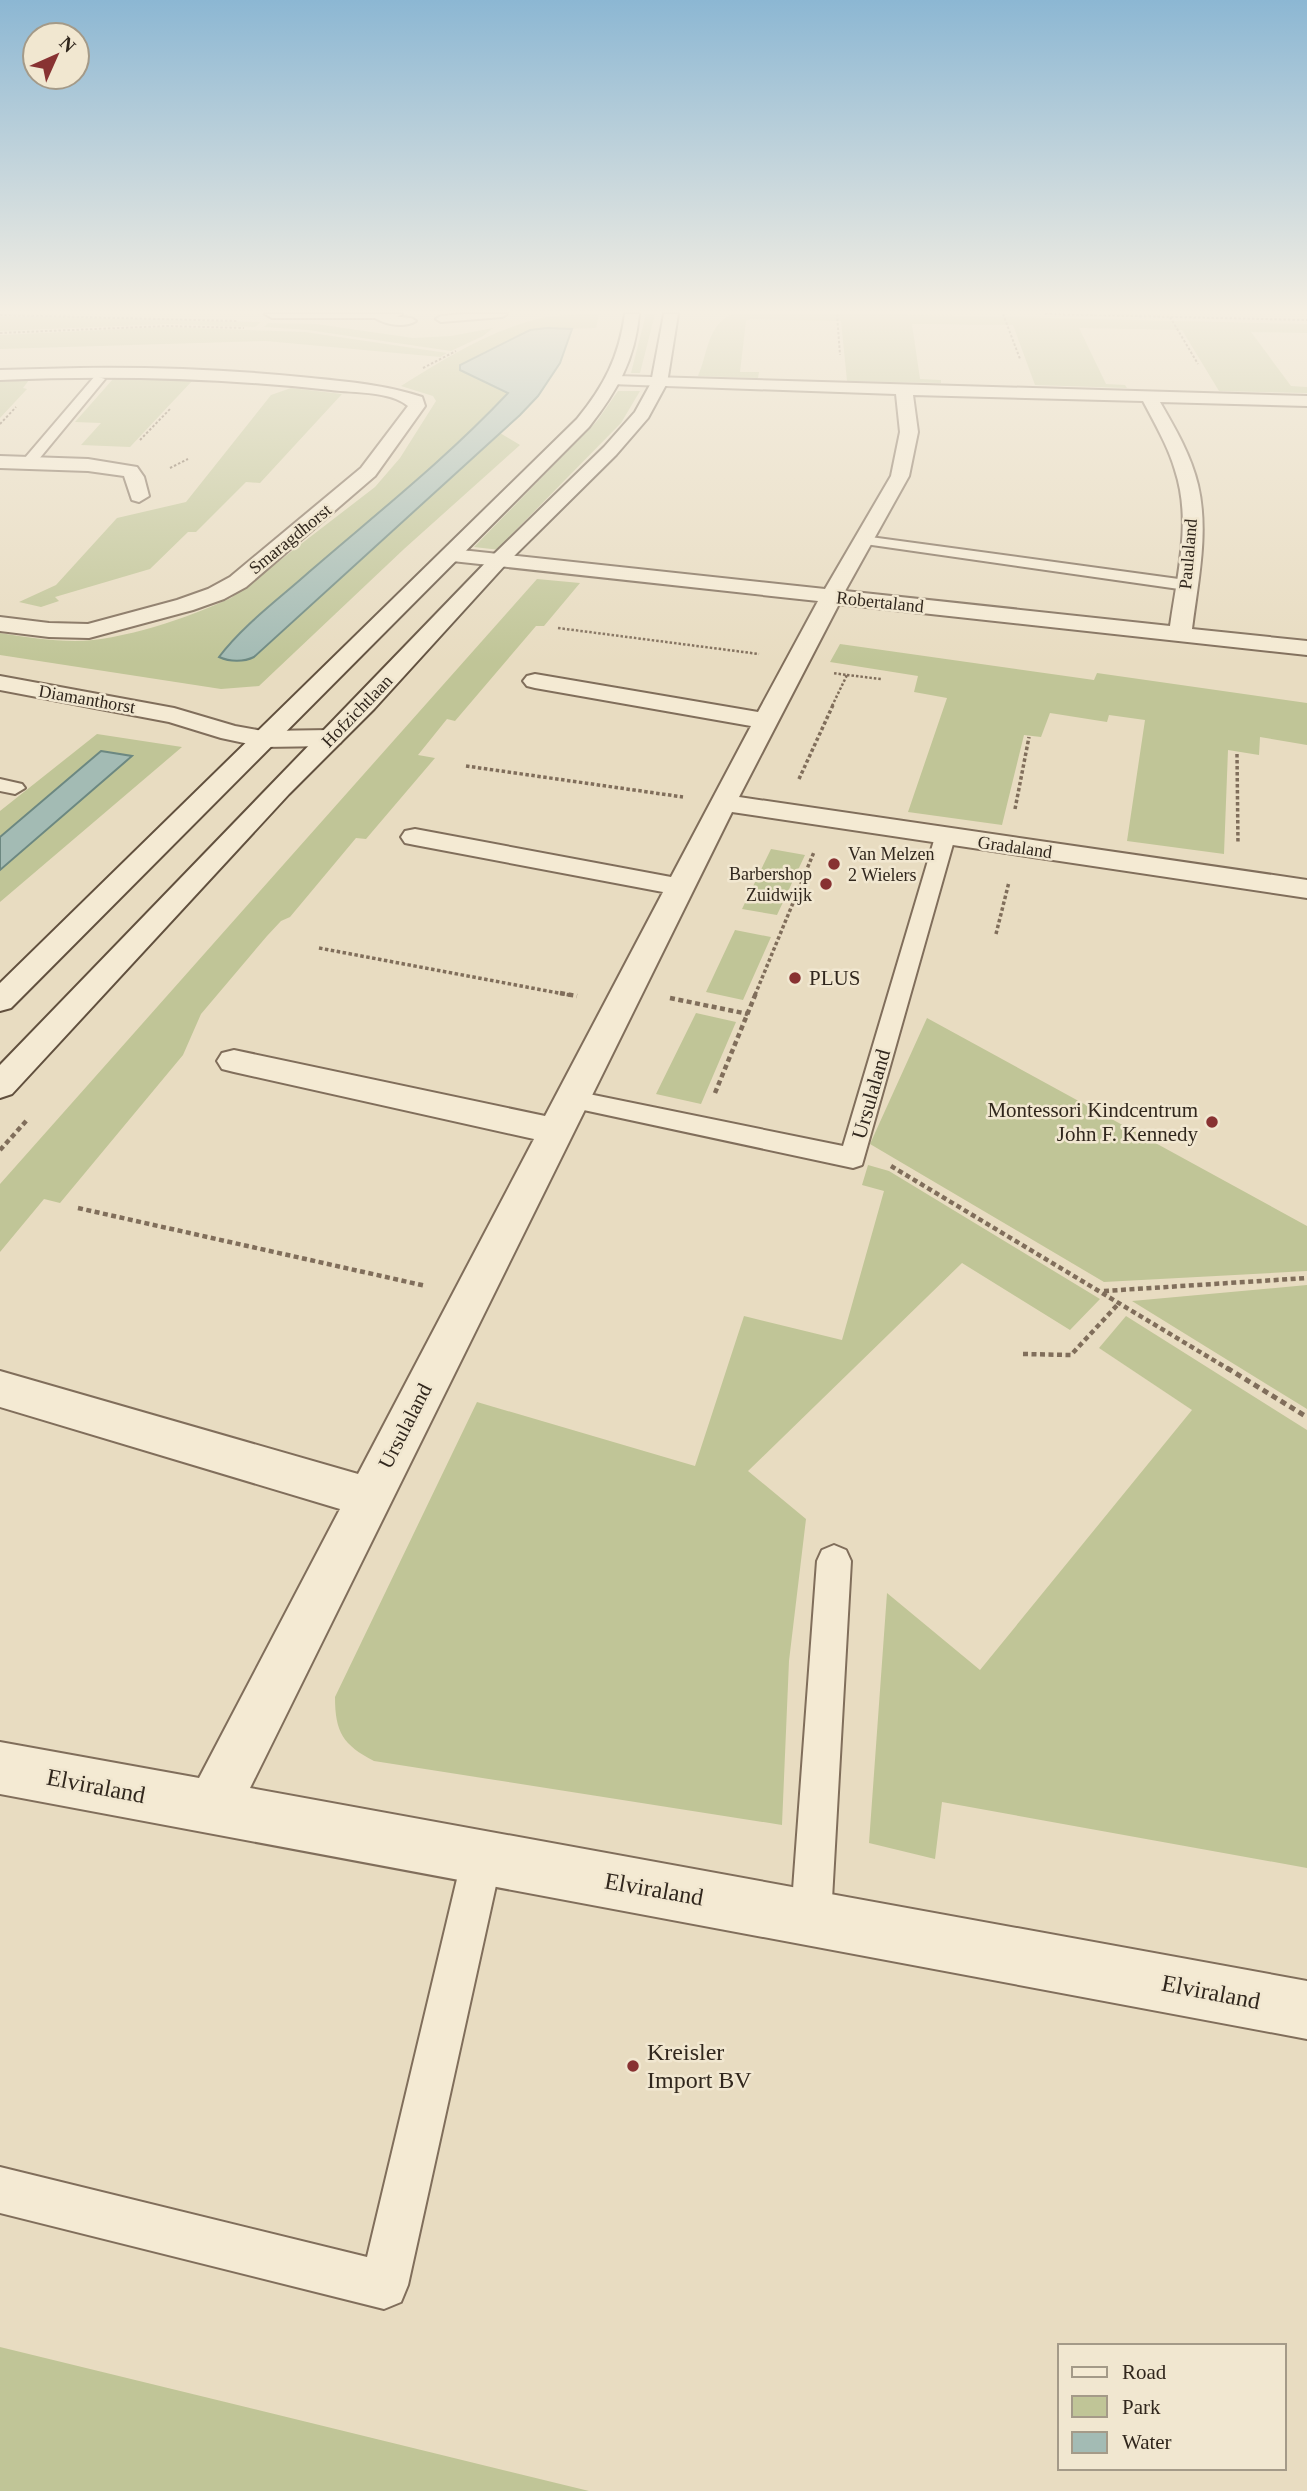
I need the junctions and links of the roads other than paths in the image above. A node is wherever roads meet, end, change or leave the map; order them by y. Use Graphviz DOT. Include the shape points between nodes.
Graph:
graph roads {
  1 [pos="56,430"];
  2 [pos="400,430"];
  3 [pos="576,430"];
  4 [pos="628,430"];
  5 [pos="909,430"];
  6 [pos="1166,430"];
  7 [pos="0,462"];
  8 [pos="29,463"];
  9 [pos="139,496"];
  10 [pos="863,540"];
  11 [pos="452,555"];
  12 [pos="499,560"];
  13 [pos="1186,585"];
  14 [pos="831,597"];
  15 [pos="0,624"];
  16 [pos="1180,634"];
  17 [pos="1307,648"];
  18 [pos="535,681"];
  19 [pos="0,683"];
  20 [pos="767,720"];
  21 [pos="272,730"];
  22 [pos="331,738"];
  23 [pos="723,803"];
  24 [pos="415,837"];
  25 [pos="945,837"];
  26 [pos="680,887"];
  27 [pos="1307,889"];
  28 [pos="0,1000"];
  29 [pos="234,1060"];
  30 [pos="0,1086"];
  31 [pos="573,1100"];
  32 [pos="556,1131"];
  33 [pos="0,1389"];
  34 [pos="368,1497"];
  35 [pos="834,1561"];
  36 [pos="0,1768"];
  37 [pos="212,1807"];
  38 [pos="482,1858"];
  39 [pos="811,1917"];
  40 [pos="1307,2010"];
  41 [pos="0,2190"];
  1 -- 8 [label="lane"];
  2 -- 15 [label="street, Smaragdhorst" via="369,472 238,582 185,605 89,631"];
  3 -- 11 [label="street"];
  4 -- 12 [label="street, Hofzichtlaan"];
  5 -- 10 [label="street, Ursulaland" via="900,475"];
  6 -- 13 [label="street, Paulaland" via="1192,499"];
  7 -- 8 [label="street"];
  8 -- 9 [label="street" via="130,471"];
  10 -- 13 [label="lane"];
  10 -- 14 [label="street, Ursulaland"];
  11 -- 12 [label="street, Robertaland"];
  11 -- 21 [label="street"];
  12 -- 14 [label="street, Robertaland"];
  12 -- 22 [label="street, Hofzichtlaan"];
  13 -- 16 [label="street, Paulaland"];
  14 -- 16 [label="street, Robertaland"];
  14 -- 20 [label="street, Ursulaland"];
  16 -- 17 [label="street, Robertaland"];
  18 -- 20 [label="street"];
  19 -- 21 [label="street, Diamanthorst" via="174,715 230,733"];
  20 -- 23 [label="street, Ursulaland"];
  21 -- 22 [label="street, Diamanthorst"];
  21 -- 28 [label="street"];
  22 -- 30 [label="street, Hofzichtlaan"];
  23 -- 25 [label="street, Gradaland"];
  23 -- 26 [label="street, Ursulaland"];
  24 -- 26 [label="street"];
  25 -- 27 [label="street, Gradaland"];
  25 -- 31 [label="lane, Ursulaland" via="853,1158"];
  26 -- 31 [label="street, Ursulaland"];
  29 -- 32 [label="street"];
  31 -- 32 [label="street, Ursulaland"];
  32 -- 34 [label="street, Ursulaland"];
  33 -- 34 [label="street"];
  34 -- 37 [label="street, Ursulaland"];
  35 -- 39 [label="lane"];
  36 -- 37 [label="street, Elviraland"];
  37 -- 38 [label="street, Elviraland"];
  38 -- 39 [label="street, Elviraland"];
  38 -- 41 [label="lane" via="384,2285"];
  39 -- 40 [label="street, Elviraland"];
}
